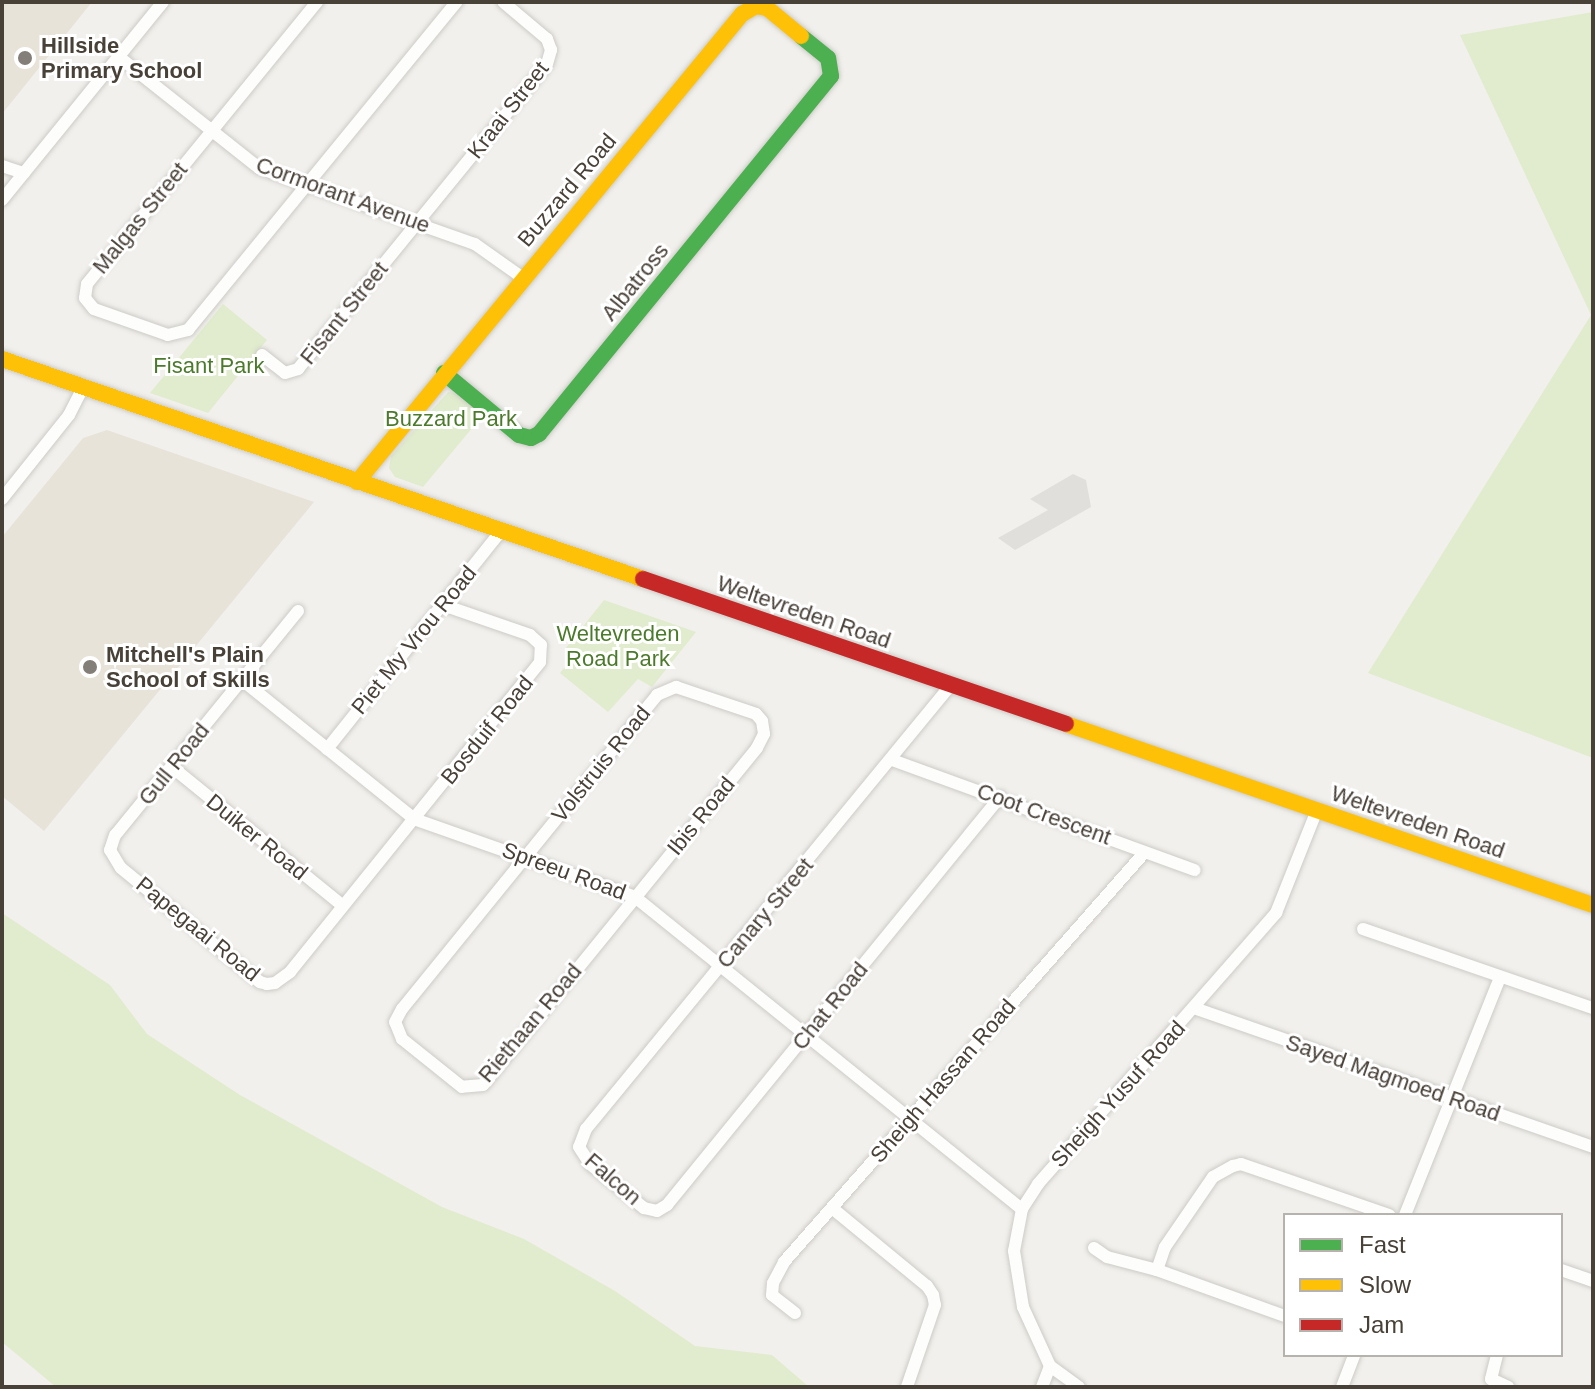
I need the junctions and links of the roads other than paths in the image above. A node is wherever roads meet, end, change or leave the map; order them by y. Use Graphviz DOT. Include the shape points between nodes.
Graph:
graph roads {
  1 [pos="163,2"];
  2 [pos="317,2"];
  3 [pos="456,2"];
  4 [pos="503,2"];
  5 [pos="119,57"];
  6 [pos="832,63"];
  7 [pos="210,131"];
  8 [pos="2,166"];
  9 [pos="24,173"];
  10 [pos="307,185"];
  11 [pos="2,200"];
  12 [pos="417,223"];
  13 [pos="523,278"];
  14 [pos="262,355"];
  15 [pos="2,359"];
  16 [pos="444,373"];
  17 [pos="83,387"];
  18 [pos="357,482"];
  19 [pos="2,499"];
  20 [pos="500,532"];
  21 [pos="443,605"];
  22 [pos="298,611"];
  23 [pos="242,680"];
  24 [pos="950,686"];
  25 [pos="764,734"];
  26 [pos="327,749"];
  27 [pos="892,760"];
  28 [pos="172,767"];
  29 [pos="1000,797"];
  30 [pos="1317,810"];
  31 [pos="414,819"];
  32 [pos="110,850"];
  33 [pos="1145,852"];
  34 [pos="524,857"];
  35 [pos="1195,870"];
  36 [pos="635,897"];
  37 [pos="1593,905"];
  38 [pos="343,906"];
  39 [pos="1363,929"];
  40 [pos="722,964"];
  41 [pos="1500,978"];
  42 [pos="1194,1008"];
  43 [pos="1593,1008"];
  44 [pos="808,1034"];
  45 [pos="1454,1099"];
  46 [pos="911,1117"];
  47 [pos="580,1139"];
  48 [pos="1593,1147"];
  49 [pos="832,1208"];
  50 [pos="1022,1209"];
  51 [pos="657,1211"];
  52 [pos="1383,1213"];
  53 [pos="1406,1213"];
  54 [pos="1094,1248"];
  55 [pos="1157,1270"];
  56 [pos="1563,1271"];
  57 [pos="1593,1281"];
  58 [pos="795,1313"];
  59 [pos="1283,1315"];
  60 [pos="1353,1357"];
  61 [pos="1496,1357"];
  62 [pos="1050,1366"];
  63 [pos="907,1387"];
  64 [pos="1042,1387"];
  65 [pos="1079,1387"];
  66 [pos="1342,1387"];
  67 [pos="1508,1387"];
  1 -- 5 [label="street"];
  2 -- 7 [label="street"];
  3 -- 10 [label="street"];
  4 -- 12 [label="street, Kraai Street" via="547,39 551,57"];
  5 -- 7 [label="street, Cormorant Avenue"];
  5 -- 9 [label="street"];
  6 -- 13 [label="main road, Buzzard Road" via="767,8 756,6 742,14"];
  6 -- 16 [label="main road, Albatross" via="831,76 539,434 519,435"];
  7 -- 10 [label="street, Cormorant Avenue" via="259,168"];
  7 -- 10 [label="street, Malgas Street" via="87,284 85,298 94,309 168,335 188,330"];
  8 -- 9 [label="street"];
  9 -- 11 [label="street"];
  10 -- 12 [label="street, Cormorant Avenue"];
  12 -- 13 [label="street, Cormorant Avenue" via="483,247"];
  12 -- 14 [label="street, Fisant Street" via="296,371 281,371"];
  13 -- 16 [label="main road, Buzzard Road"];
  15 -- 17 [label="main road, Weltevreden Road"];
  16 -- 18 [label="main road, Buzzard Road"];
  17 -- 18 [label="main road, Weltevreden Road"];
  17 -- 19 [label="street" via="69,415"];
  18 -- 20 [label="main road, Weltevreden Road"];
  20 -- 21 [label="street, Piet My Vrou Road"];
  20 -- 24 [label="main road, Weltevreden Road"];
  21 -- 26 [label="street, Piet My Vrou Road"];
  21 -- 31 [label="street, Bosduif Road" via="530,635 543,653 535,671"];
  22 -- 23 [label="street, Gull Road"];
  23 -- 26 [label="street, Spreeu Road"];
  23 -- 28 [label="street, Gull Road"];
  24 -- 27 [label="street, Canary Street"];
  24 -- 30 [label="main road, Weltevreden Road"];
  25 -- 34 [label="street, Volstruis Road" via="756,714 676,687 662,691"];
  25 -- 36 [label="street, Ibis Road"];
  26 -- 31 [label="street, Spreeu Road"];
  27 -- 29 [label="street, Coot Crescent"];
  27 -- 40 [label="street, Canary Street"];
  28 -- 32 [label="street, Gull Road" via="115,835"];
  28 -- 38 [label="street, Duiker Road"];
  29 -- 33 [label="street, Coot Crescent"];
  29 -- 44 [label="street, Chat Road"];
  30 -- 37 [label="main road, Weltevreden Road"];
  30 -- 42 [label="street, Sheigh Yusuf Road" via="1276,913"];
  31 -- 34 [label="street, Spreeu Road"];
  31 -- 38 [label="street, Papegaai Road"];
  32 -- 38 [label="street, Papegaai Road" via="121,868 267,984 290,972"];
  33 -- 35 [label="street, Coot Crescent"];
  33 -- 46 [label="street, Sheigh Hassan Road"];
  34 -- 36 [label="street, Spreeu Road"];
  34 -- 36 [label="street, Riethaan Road" via="395,1022 402,1039 462,1087 483,1085"];
  36 -- 40 [label="street, Spreeu Road"];
  39 -- 41 [label="street"];
  40 -- 44 [label="street, Spreeu Road"];
  40 -- 47 [label="street, Canary Street"];
  41 -- 43 [label="street"];
  41 -- 45 [label="street"];
  42 -- 45 [label="street, Sayed Magmoed Road"];
  42 -- 50 [label="street, Sheigh Yusuf Road" via="1038,1184"];
  44 -- 46 [label="street, Spreeu Road"];
  44 -- 51 [label="street, Chat Road"];
  45 -- 48 [label="street, Sayed Magmoed Road"];
  45 -- 53 [label="street"];
  46 -- 49 [label="street, Sheigh Hassan Road"];
  46 -- 50 [label="street, Spreeu Road"];
  47 -- 51 [label="street, Falcon" via="590,1164 644,1208"];
  49 -- 58 [label="street, Sheigh Hassan Road" via="784,1262 773,1283 773,1298"];
  49 -- 63 [label="street" via="933,1295 935,1305"];
  50 -- 62 [label="street, Sheigh Yusuf Road" via="1014,1251 1017,1277 1032,1332"];
  52 -- 55 [label="street" via="1241,1164 1233,1166 1213,1177 1165,1247"];
  54 -- 55 [label="street" via="1107,1257"];
  55 -- 59 [label="street"];
  56 -- 57 [label="street"];
  60 -- 66 [label="street"];
  61 -- 67 [label="street" via="1491,1379"];
  62 -- 64 [label="street"];
  62 -- 65 [label="street, Sheigh Yusuf Road"];
}
